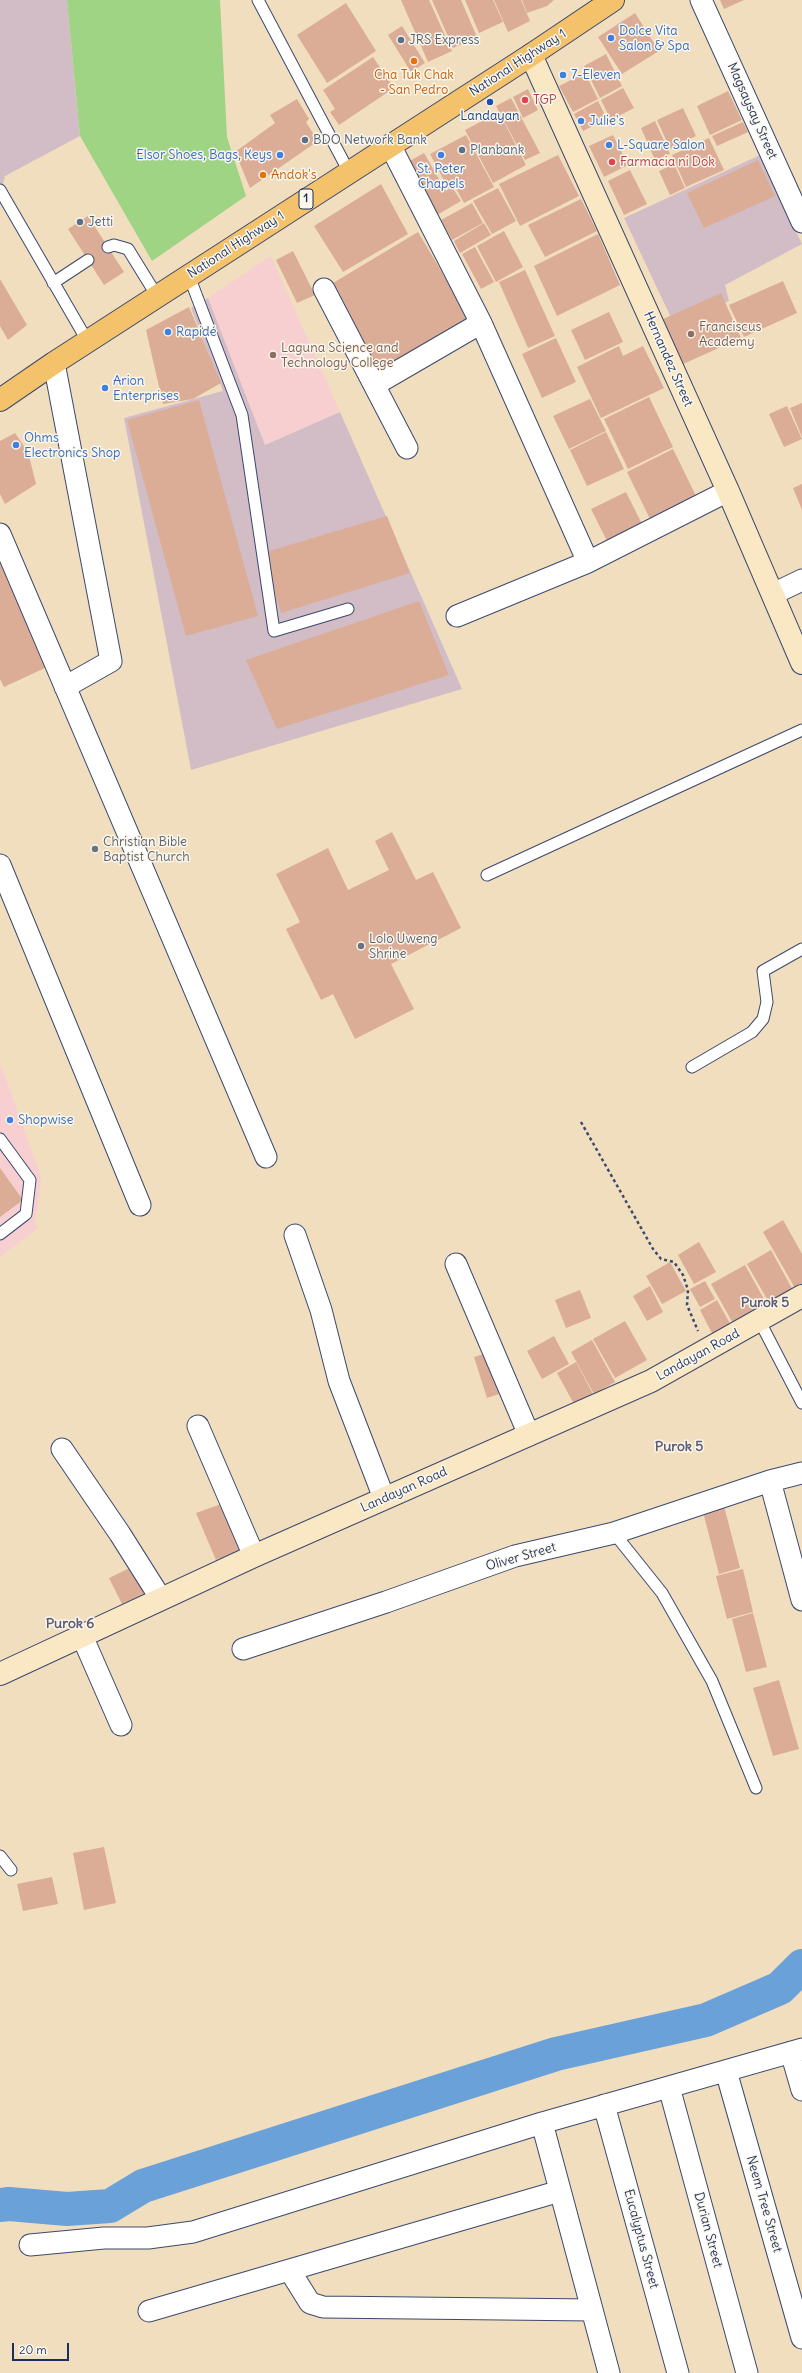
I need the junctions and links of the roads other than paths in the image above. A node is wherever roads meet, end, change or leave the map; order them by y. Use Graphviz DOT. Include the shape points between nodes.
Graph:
graph roads {
  1 [pos="258,0"];
  2 [pos="613,0"];
  3 [pos="702,0"];
  4 [pos="531,56"];
  5 [pos="390,145"];
  6 [pos="349,172"];
  7 [pos="0,190"];
  8 [pos="802,222"];
  9 [pos="108,247"];
  10 [pos="88,260"];
  11 [pos="188,276"];
  12 [pos="53,283"];
  13 [pos="324,289"];
  14 [pos="157,296"];
  15 [pos="481,323"];
  16 [pos="88,342"];
  17 [pos="54,363"];
  18 [pos="376,384"];
  19 [pos="0,400"];
  20 [pos="407,448"];
  21 [pos="728,491"];
  22 [pos="0,534"];
  23 [pos="588,562"];
  24 [pos="802,580"];
  25 [pos="773,594"];
  26 [pos="348,609"];
  27 [pos="457,616"];
  28 [pos="802,663"];
  29 [pos="65,686"];
  30 [pos="802,730"];
  31 [pos="0,865"];
  32 [pos="487,875"];
  33 [pos="802,949"];
  34 [pos="692,1066"];
  35 [pos="0,1140"];
  36 [pos="266,1157"];
  37 [pos="140,1205"];
  38 [pos="0,1234"];
  39 [pos="295,1235"];
  40 [pos="456,1264"];
  41 [pos="802,1296"];
  42 [pos="759,1320"];
  43 [pos="802,1403"];
  44 [pos="198,1426"];
  45 [pos="529,1435"];
  46 [pos="62,1449"];
  47 [pos="802,1473"];
  48 [pos="770,1481"];
  49 [pos="384,1498"];
  50 [pos="614,1533"];
  51 [pos="254,1556"];
  52 [pos="161,1599"];
  53 [pos="802,1600"];
  54 [pos="82,1636"];
  55 [pos="243,1649"];
  56 [pos="0,1674"];
  57 [pos="121,1725"];
  58 [pos="756,1788"];
  59 [pos="0,1856"];
  60 [pos="11,1870"];
  61 [pos="797,2050"];
  62 [pos="726,2071"];
  63 [pos="668,2087"];
  64 [pos="802,2090"];
  65 [pos="604,2105"];
  66 [pos="542,2123"];
  67 [pos="560,2191"];
  68 [pos="30,2245"];
  69 [pos="290,2271"];
  70 [pos="592,2310"];
  71 [pos="149,2311"];
  72 [pos="802,2338"];
  73 [pos="609,2373"];
  74 [pos="678,2373"];
  75 [pos="747,2373"];
  1 -- 6 [label="lane"];
  2 -- 4 [label="highway, National Highway 1 / 1"];
  3 -- 8 [label="street, Magsaysay Street"];
  4 -- 5 [label="highway, National Highway 1 / 1"];
  4 -- 21 [label="street, Hernandez Street"];
  5 -- 6 [label="highway, National Highway 1 / 1"];
  5 -- 15 [label="street"];
  6 -- 11 [label="highway, National Highway 1 / 1"];
  7 -- 12 [label="lane"];
  9 -- 14 [label="lane" via="114,245 128,249"];
  10 -- 12 [label="lane"];
  11 -- 14 [label="highway, National Highway 1 / 1"];
  11 -- 26 [label="lane" via="242,415 274,631"];
  12 -- 16 [label="lane"];
  13 -- 18 [label="street"];
  14 -- 16 [label="highway, National Highway 1 / 1"];
  15 -- 18 [label="street"];
  15 -- 23 [label="street"];
  16 -- 17 [label="highway, National Highway 1 / 1"];
  17 -- 19 [label="highway, National Highway 1 / 1"];
  17 -- 29 [label="street" via="111,661"];
  18 -- 20 [label="street"];
  21 -- 23 [label="street"];
  21 -- 25 [label="street, Hernandez Street"];
  22 -- 29 [label="street"];
  23 -- 27 [label="street"];
  24 -- 25 [label="street"];
  25 -- 28 [label="street, Hernandez Street"];
  29 -- 36 [label="street"];
  30 -- 32 [label="lane"];
  31 -- 37 [label="street"];
  33 -- 34 [label="lane" via="763,971 767,1002 763,1020 752,1032"];
  35 -- 38 [label="lane" via="30,1180 26,1214"];
  39 -- 49 [label="street" via="321,1310 339,1381"];
  40 -- 45 [label="street"];
  41 -- 42 [label="street, Landayan Road"];
  42 -- 43 [label="lane"];
  42 -- 45 [label="street, Landayan Road" via="651,1381"];
  44 -- 51 [label="street"];
  45 -- 49 [label="street, Landayan Road"];
  46 -- 52 [label="street" via="112,1521"];
  47 -- 48 [label="street, Oliver Street"];
  48 -- 50 [label="street, Oliver Street"];
  48 -- 53 [label="street"];
  49 -- 51 [label="street, Landayan Road"];
  50 -- 55 [label="street, Oliver Street" via="515,1556"];
  50 -- 58 [label="lane" via="662,1593 712,1681"];
  51 -- 52 [label="street, Landayan Road"];
  52 -- 54 [label="street, Landayan Road"];
  54 -- 56 [label="street, Landayan Road"];
  54 -- 57 [label="street"];
  59 -- 60 [label="lane"];
  61 -- 62 [label="street"];
  61 -- 64 [label="street"];
  62 -- 63 [label="street"];
  62 -- 72 [label="street, Neem Tree Street"];
  63 -- 65 [label="street"];
  63 -- 75 [label="street, Durian Street"];
  65 -- 66 [label="street"];
  65 -- 74 [label="street, Eucalyptus Street"];
  66 -- 67 [label="street"];
  66 -- 68 [label="street" via="193,2232 148,2238 104,2238"];
  67 -- 69 [label="street"];
  67 -- 70 [label="street"];
  69 -- 70 [label="street" via="310,2303 323,2307"];
  69 -- 71 [label="street"];
  70 -- 73 [label="street"];
}
